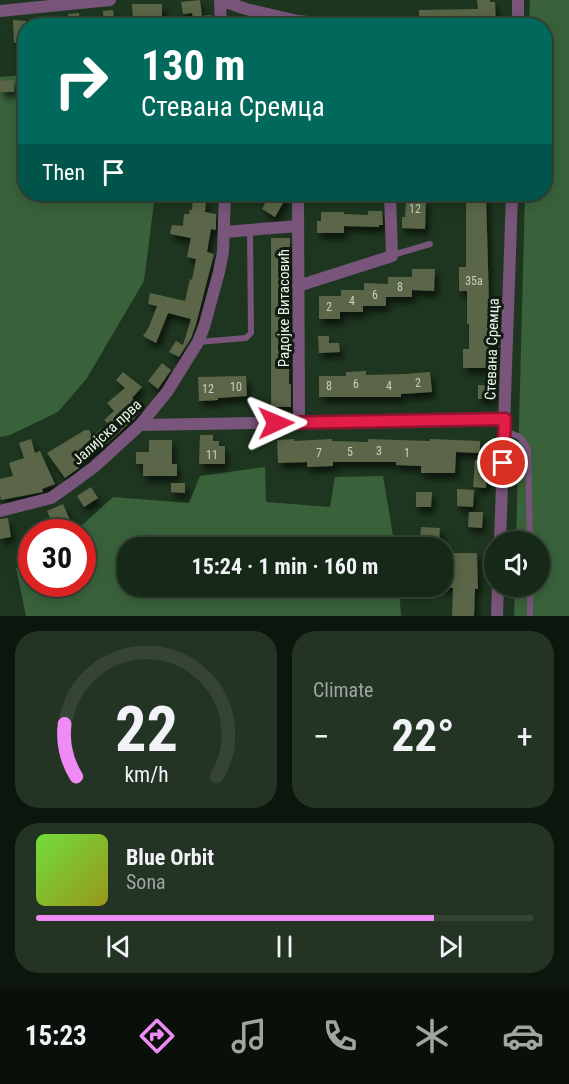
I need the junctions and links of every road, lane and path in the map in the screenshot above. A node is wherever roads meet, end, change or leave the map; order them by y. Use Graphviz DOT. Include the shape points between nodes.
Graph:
graph roads {
  1 [pos="110,0"];
  2 [pos="220,0"];
  3 [pos="518,0"];
  4 [pos="246,4"];
  5 [pos="0,11"];
  6 [pos="221,18"];
  7 [pos="284,18"];
  8 [pos="518,18"];
  9 [pos="225,201"];
  10 [pos="298,201"];
  11 [pos="390,201"];
  12 [pos="513,201"];
  13 [pos="298,226"];
  14 [pos="250,230"];
  15 [pos="224,232"];
  16 [pos="430,244"];
  17 [pos="392,256"];
  18 [pos="298,286"];
  19 [pos="198,342"];
  20 [pos="505,419"];
  21 [pos="299,423"];
  22 [pos="140,425"];
  23 [pos="504,432"];
  24 [pos="0,511"];
  25 [pos="500,531"];
  26 [pos="530,531"];
  27 [pos="498,597"];
  28 [pos="530,597"];
  29 [pos="497,616"];
  30 [pos="530,616"];
  1 -- 5 [label="street"];
  2 -- 4 [label="street"];
  2 -- 6 [label="street"];
  3 -- 8 [label="street"];
  4 -- 7 [label="street"];
  9 -- 15 [label="street, Јалијска прва"];
  10 -- 13 [label="street, Радојке Витасовић"];
  11 -- 17 [label="street"];
  12 -- 20 [label="street, Стевана Сремца"];
  13 -- 14 [label="street"];
  13 -- 18 [label="street, Радојке Витасовић"];
  14 -- 15 [label="street"];
  14 -- 19 [label="lane" via="251,333 246,338"];
  15 -- 19 [label="street, Јалијска прва" via="219,272"];
  16 -- 17 [label="lane"];
  17 -- 18 [label="street"];
  18 -- 21 [label="street, Радојке Витасовић"];
  19 -- 22 [label="street, Јалијска прва" via="167,392"];
  20 -- 21 [label="street"];
  20 -- 23 [label="street, Стевана Сремца"];
  21 -- 22 [label="street"];
  22 -- 24 [label="street, Јалијска прва" via="94,467 51,498"];
  23 -- 25 [label="street, Стевана Сремца"];
  23 -- 26 [label="lane" via="518,435 528,450"];
  27 -- 29 [label="street"];
  28 -- 30 [label="lane"];
}
